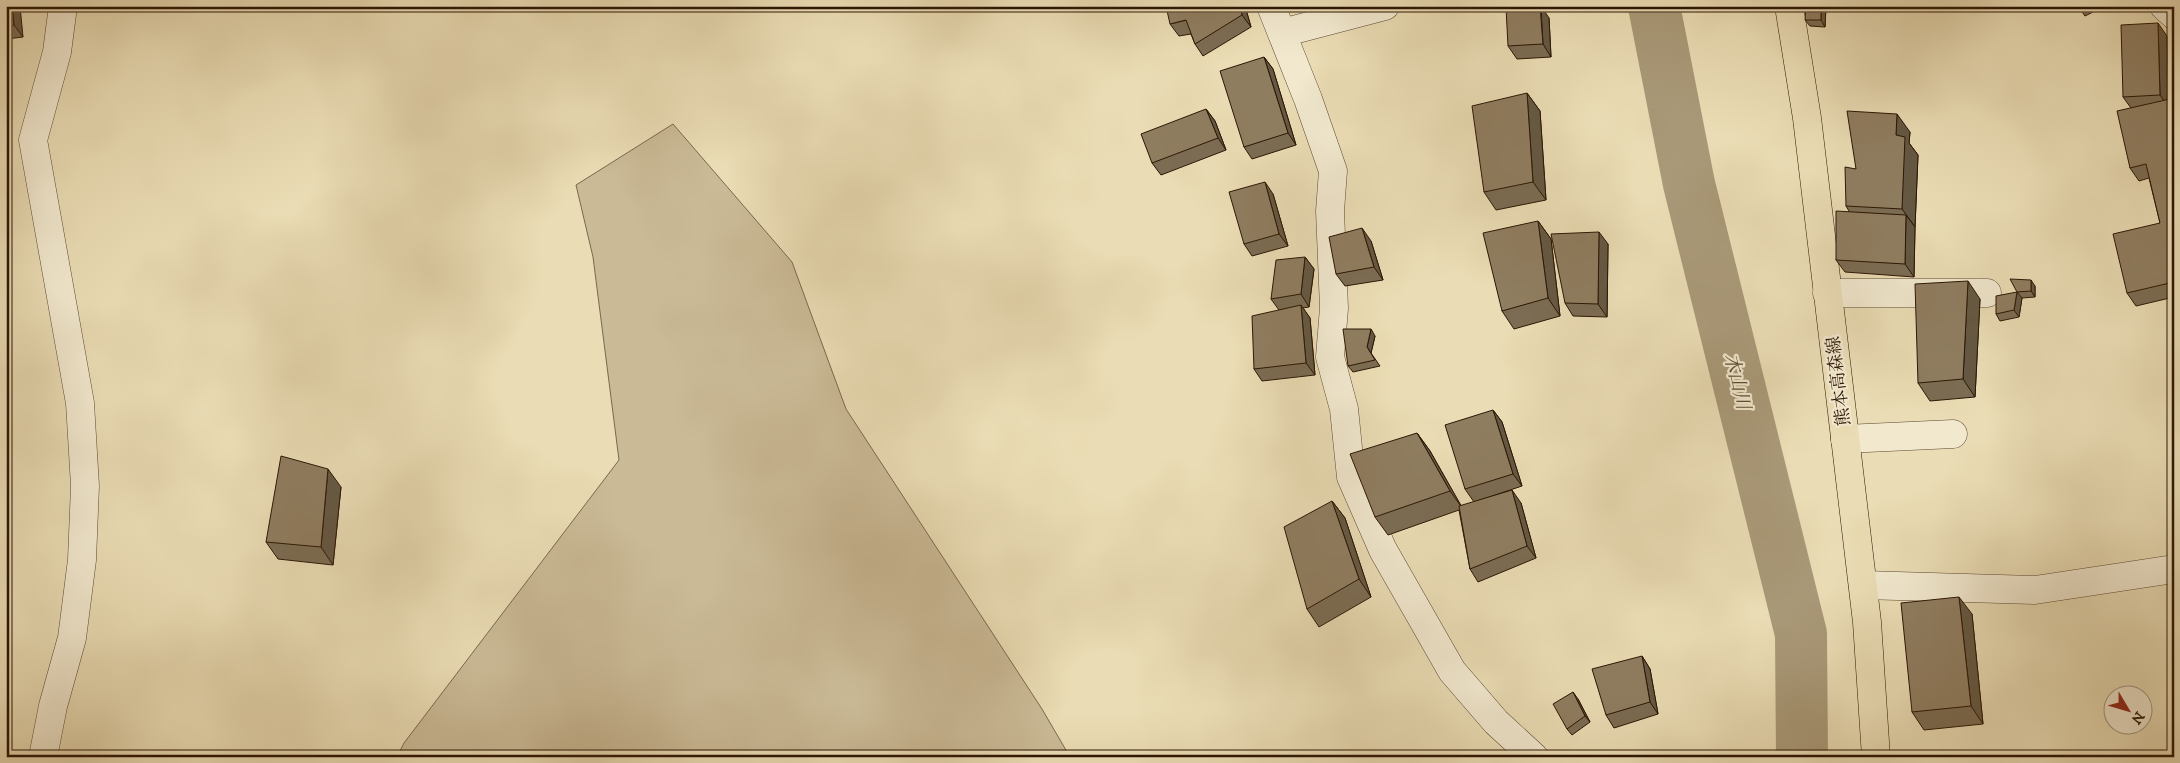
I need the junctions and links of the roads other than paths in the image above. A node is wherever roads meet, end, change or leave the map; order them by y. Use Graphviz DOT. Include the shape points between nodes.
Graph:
graph roads {
  1 [pos="63,6"];
  2 [pos="1271,6"];
  3 [pos="1385,6"];
  4 [pos="1789,6"];
  5 [pos="2164,6"];
  6 [pos="2174,15"];
  7 [pos="1282,34"];
  8 [pos="1827,293"];
  9 [pos="1987,293"];
  10 [pos="1953,434"];
  11 [pos="1845,439"];
  12 [pos="2174,569"];
  13 [pos="1863,585"];
  14 [pos="43,757"];
  15 [pos="1534,757"];
  16 [pos="1876,757"];
  1 -- 14 [label="street" via="57,52 33,140 80,403 85,486 82,560 72,638"];
  2 -- 7 [label="street"];
  3 -- 7 [label="street"];
  4 -- 8 [label="main road, 熊本高森線" via="1807,118"];
  5 -- 6 [label="street"];
  7 -- 15 [label="street" via="1333,171 1330,211 1334,308 1330,356 1344,409 1350,477 1383,550 1452,671 1496,722"];
  8 -- 9 [label="street"];
  8 -- 11 [label="main road, 熊本高森線"];
  10 -- 11 [label="street"];
  11 -- 13 [label="main road, 熊本高森線"];
  12 -- 13 [label="street" via="2035,590"];
  13 -- 16 [label="main road, 熊本高森線"];
}
